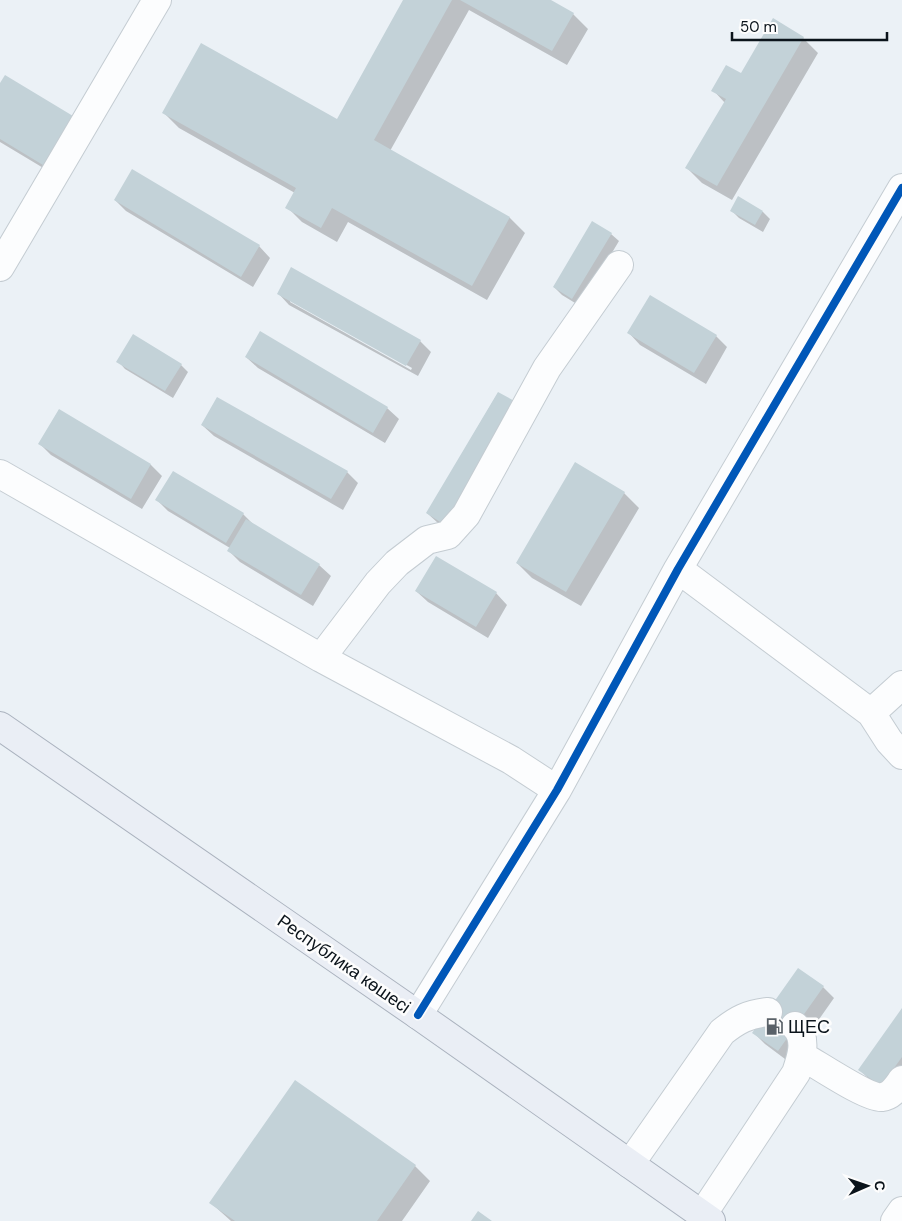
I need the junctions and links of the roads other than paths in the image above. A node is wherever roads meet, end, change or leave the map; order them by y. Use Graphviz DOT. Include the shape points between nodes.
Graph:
graph roads {
  1 [pos="157,0"];
  2 [pos="902,188"];
  3 [pos="619,264"];
  4 [pos="0,267"];
  5 [pos="0,474"];
  6 [pos="678,569"];
  7 [pos="321,658"];
  8 [pos="902,685"];
  9 [pos="871,714"];
  10 [pos="0,726"];
  11 [pos="902,755"];
  12 [pos="557,790"];
  13 [pos="768,1012"];
  14 [pos="418,1014"];
  15 [pos="795,1026"];
  16 [pos="802,1056"];
  17 [pos="902,1080"];
  18 [pos="630,1164"];
  19 [pos="902,1211"];
  20 [pos="706,1218"];
  21 [pos="896,1221"];
  1 -- 4 [label="street"];
  2 -- 6 [label="street"];
  3 -- 7 [label="street" via="547,368 466,515 448,535 427,540 397,563"];
  5 -- 7 [label="street"];
  6 -- 9 [label="street"];
  6 -- 12 [label="street"];
  7 -- 12 [label="street" via="511,760"];
  8 -- 9 [label="street"];
  9 -- 11 [label="street"];
  10 -- 14 [label="main road, Республика көшесі"];
  12 -- 14 [label="street"];
  13 -- 18 [label="street" via="750,1015 722,1032"];
  14 -- 18 [label="main road, Республика көшесі"];
  15 -- 16 [label="street" via="802,1038"];
  16 -- 17 [label="street" via="876,1098 894,1091"];
  16 -- 20 [label="street" via="796,1073"];
  18 -- 20 [label="main road, Республика көшесі"];
  19 -- 21 [label="street"];
}
